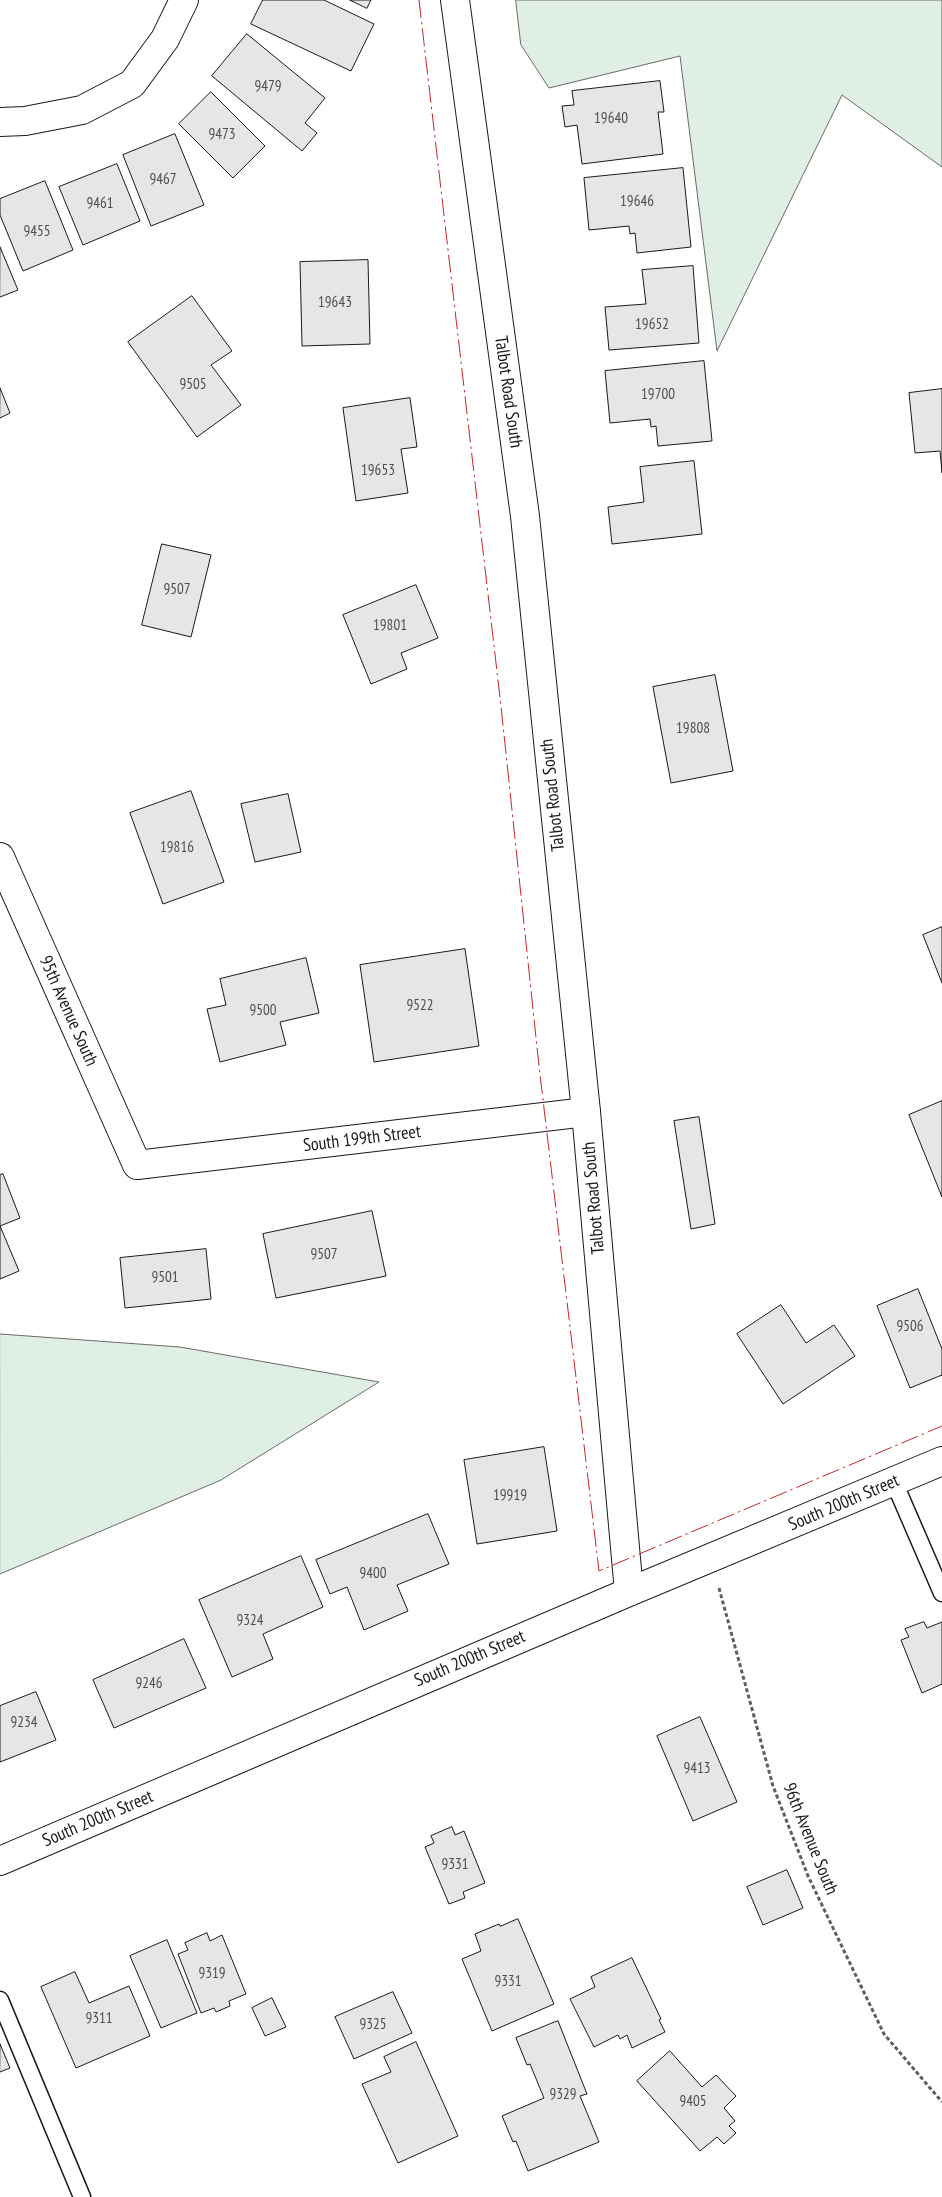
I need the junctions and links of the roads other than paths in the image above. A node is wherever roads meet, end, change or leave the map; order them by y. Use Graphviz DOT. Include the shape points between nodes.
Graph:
graph roads {
  1 [pos="184,0"];
  2 [pos="455,0"];
  3 [pos="0,122"];
  4 [pos="0,857"];
  5 [pos="586,1112"];
  6 [pos="137,1165"];
  7 [pos="942,1461"];
  8 [pos="894,1482"];
  9 [pos="629,1592"];
  10 [pos="942,1593"];
  11 [pos="0,1861"];
  12 [pos="0,2000"];
  13 [pos="82,2197"];
  1 -- 3 [label="street" via="165,39 132,84 82,110 25,121"];
  2 -- 5 [label="street, Talbot Road South" via="525,516"];
  4 -- 6 [label="street, 95th Avenue South"];
  5 -- 6 [label="street, South 199th Street"];
  5 -- 9 [label="street, Talbot Road South"];
  7 -- 8 [label="street, South 200th Street"];
  8 -- 9 [label="street, South 200th Street"];
  8 -- 10 [label="lane"];
  9 -- 11 [label="street, South 200th Street"];
  12 -- 13 [label="lane"];
}
